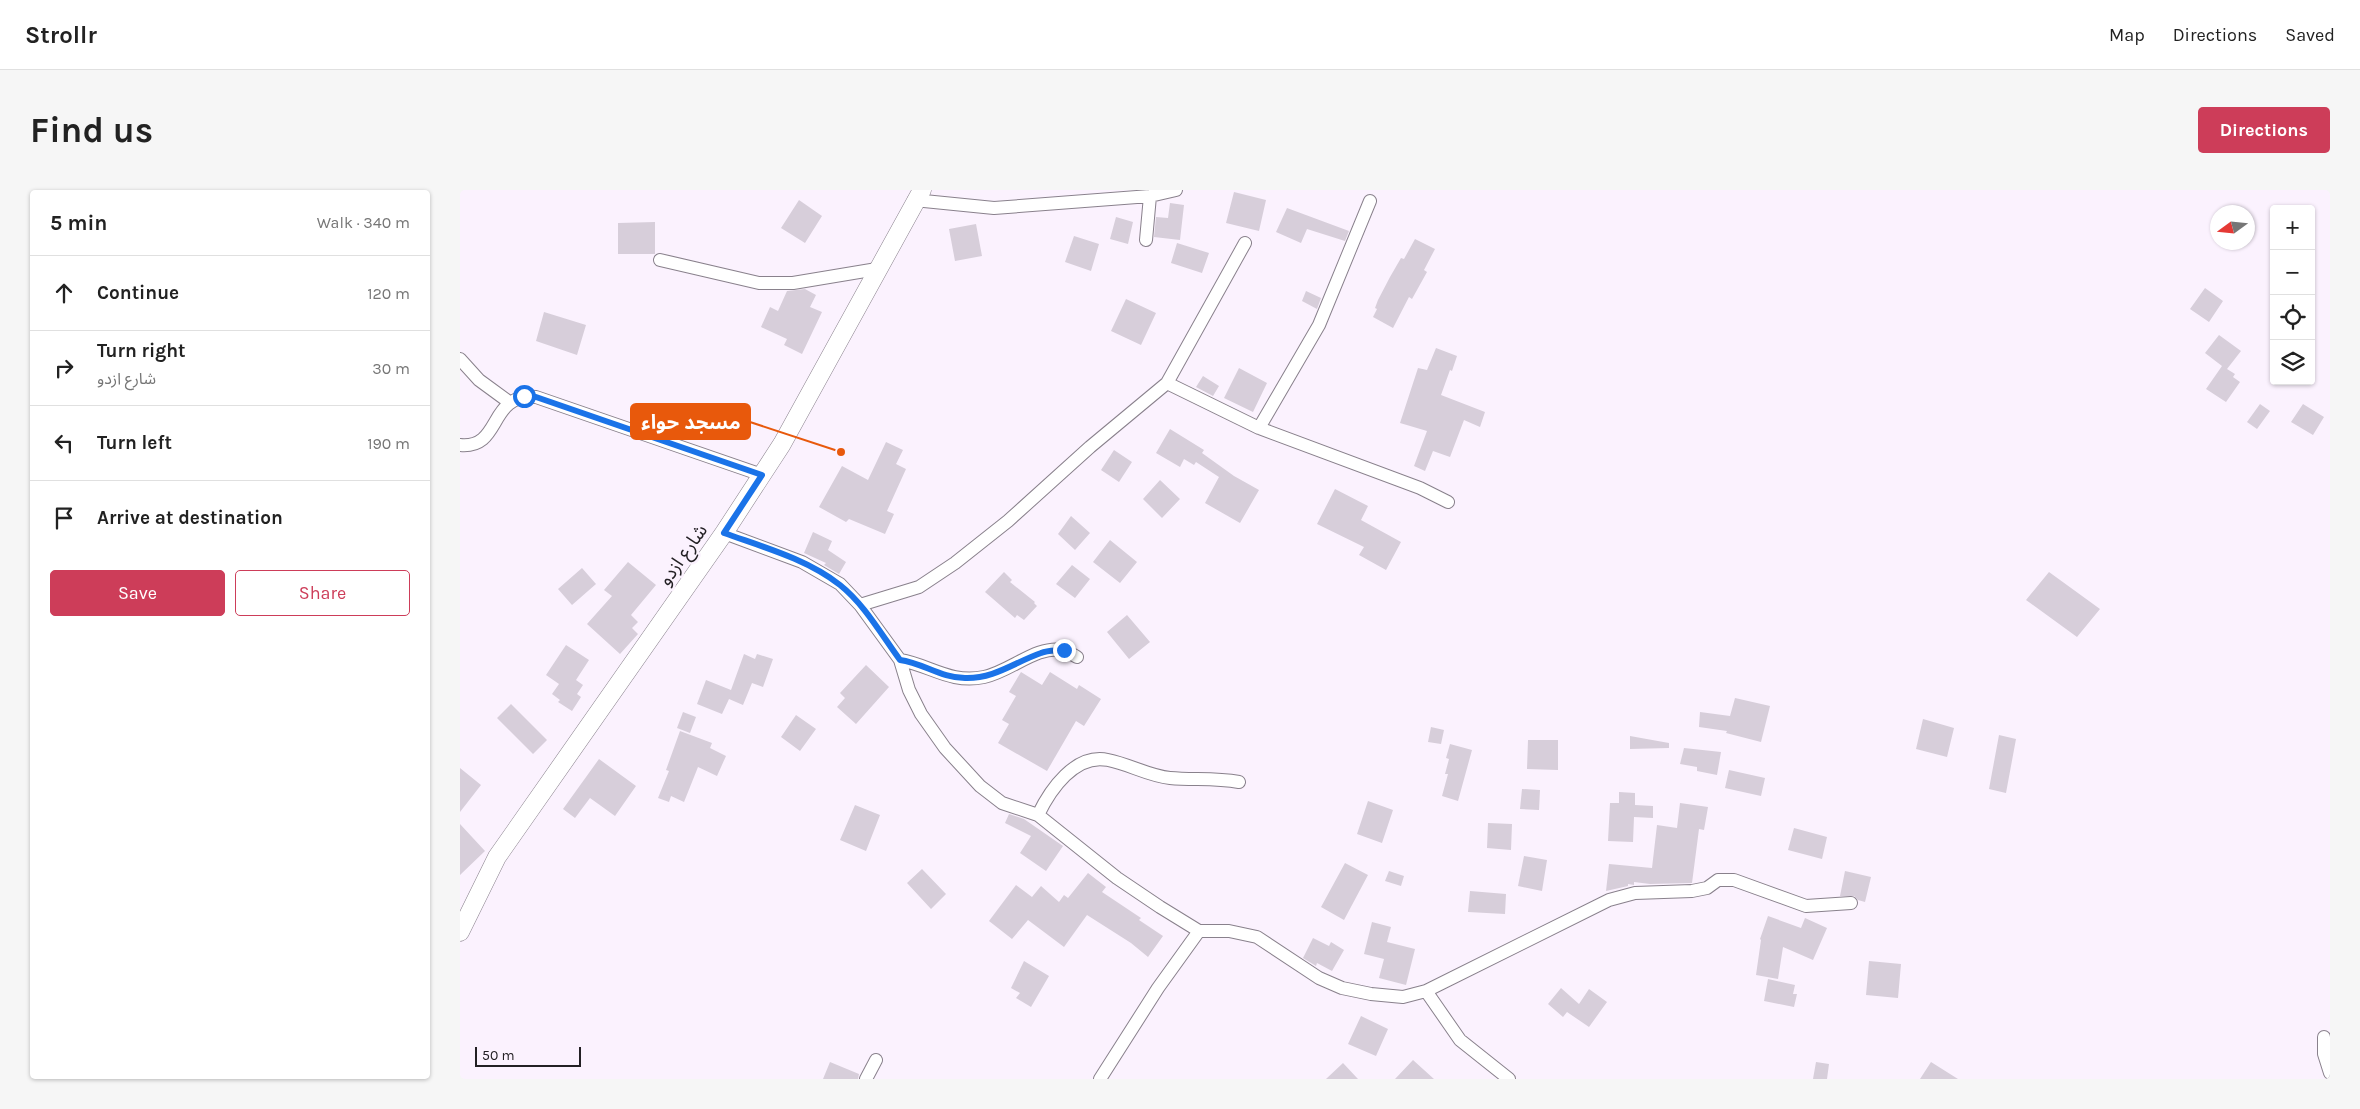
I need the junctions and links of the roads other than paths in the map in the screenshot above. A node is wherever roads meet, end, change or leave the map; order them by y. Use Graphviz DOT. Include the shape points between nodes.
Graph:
graph roads {
  1 [pos="1176,190"];
  2 [pos="918,195"];
  3 [pos="1150,196"];
  4 [pos="1370,202"];
  5 [pos="1146,240"];
  6 [pos="1245,243"];
  7 [pos="660,260"];
  8 [pos="877,269"];
  9 [pos="460,359"];
  10 [pos="1167,383"];
  11 [pos="509,402"];
  12 [pos="1259,428"];
  13 [pos="460,445"];
  14 [pos="762,475"];
  15 [pos="1448,502"];
  16 [pos="724,533"];
  17 [pos="860,605"];
  18 [pos="1077,658"];
  19 [pos="900,660"];
  20 [pos="1239,782"];
  21 [pos="1038,815"];
  22 [pos="1852,903"];
  23 [pos="462,922"];
  24 [pos="1199,931"];
  25 [pos="1426,991"];
  26 [pos="2324,1037"];
  27 [pos="876,1060"];
  28 [pos="2330,1073"];
  29 [pos="866,1079"];
  30 [pos="1100,1079"];
  31 [pos="1509,1079"];
  1 -- 3 [label="street"];
  2 -- 3 [label="street" via="994,208"];
  2 -- 8 [label="street, شارع ازدو"];
  3 -- 5 [label="street"];
  4 -- 12 [label="street" via="1319,325"];
  6 -- 10 [label="street"];
  7 -- 8 [label="street" via="759,283 793,283"];
  8 -- 14 [label="street, شارع ازدو"];
  9 -- 11 [label="street" via="479,380"];
  10 -- 12 [label="street"];
  10 -- 17 [label="street" via="955,563 919,586"];
  11 -- 13 [label="street" via="483,440 470,446"];
  11 -- 14 [label="street" via="524,396 536,397"];
  12 -- 15 [label="street" via="1420,488"];
  14 -- 16 [label="street, شارع ازدو"];
  16 -- 17 [label="street" via="802,562 840,584"];
  16 -- 23 [label="street, شارع ازدو" via="503,849"];
  17 -- 19 [label="street"];
  18 -- 19 [label="street" via="1064,650 1042,652 1000,672 966,678 947,676 916,662"];
  19 -- 21 [label="street" via="921,714 945,748 980,786 1002,803"];
  20 -- 21 [label="street" via="1217,778 1169,778 1106,760 1089,761 1057,783"];
  21 -- 24 [label="street" via="1116,878"];
  22 -- 25 [label="street" via="1806,906 1734,880 1718,880 1707,888 1692,891 1635,893 1608,900"];
  24 -- 25 [label="street" via="1229,931 1256,938 1319,978 1342,988 1403,997"];
  24 -- 30 [label="street"];
  25 -- 31 [label="street" via="1460,1040"];
  26 -- 28 [label="street" via="2324,1054"];
  27 -- 29 [label="street"];
}
